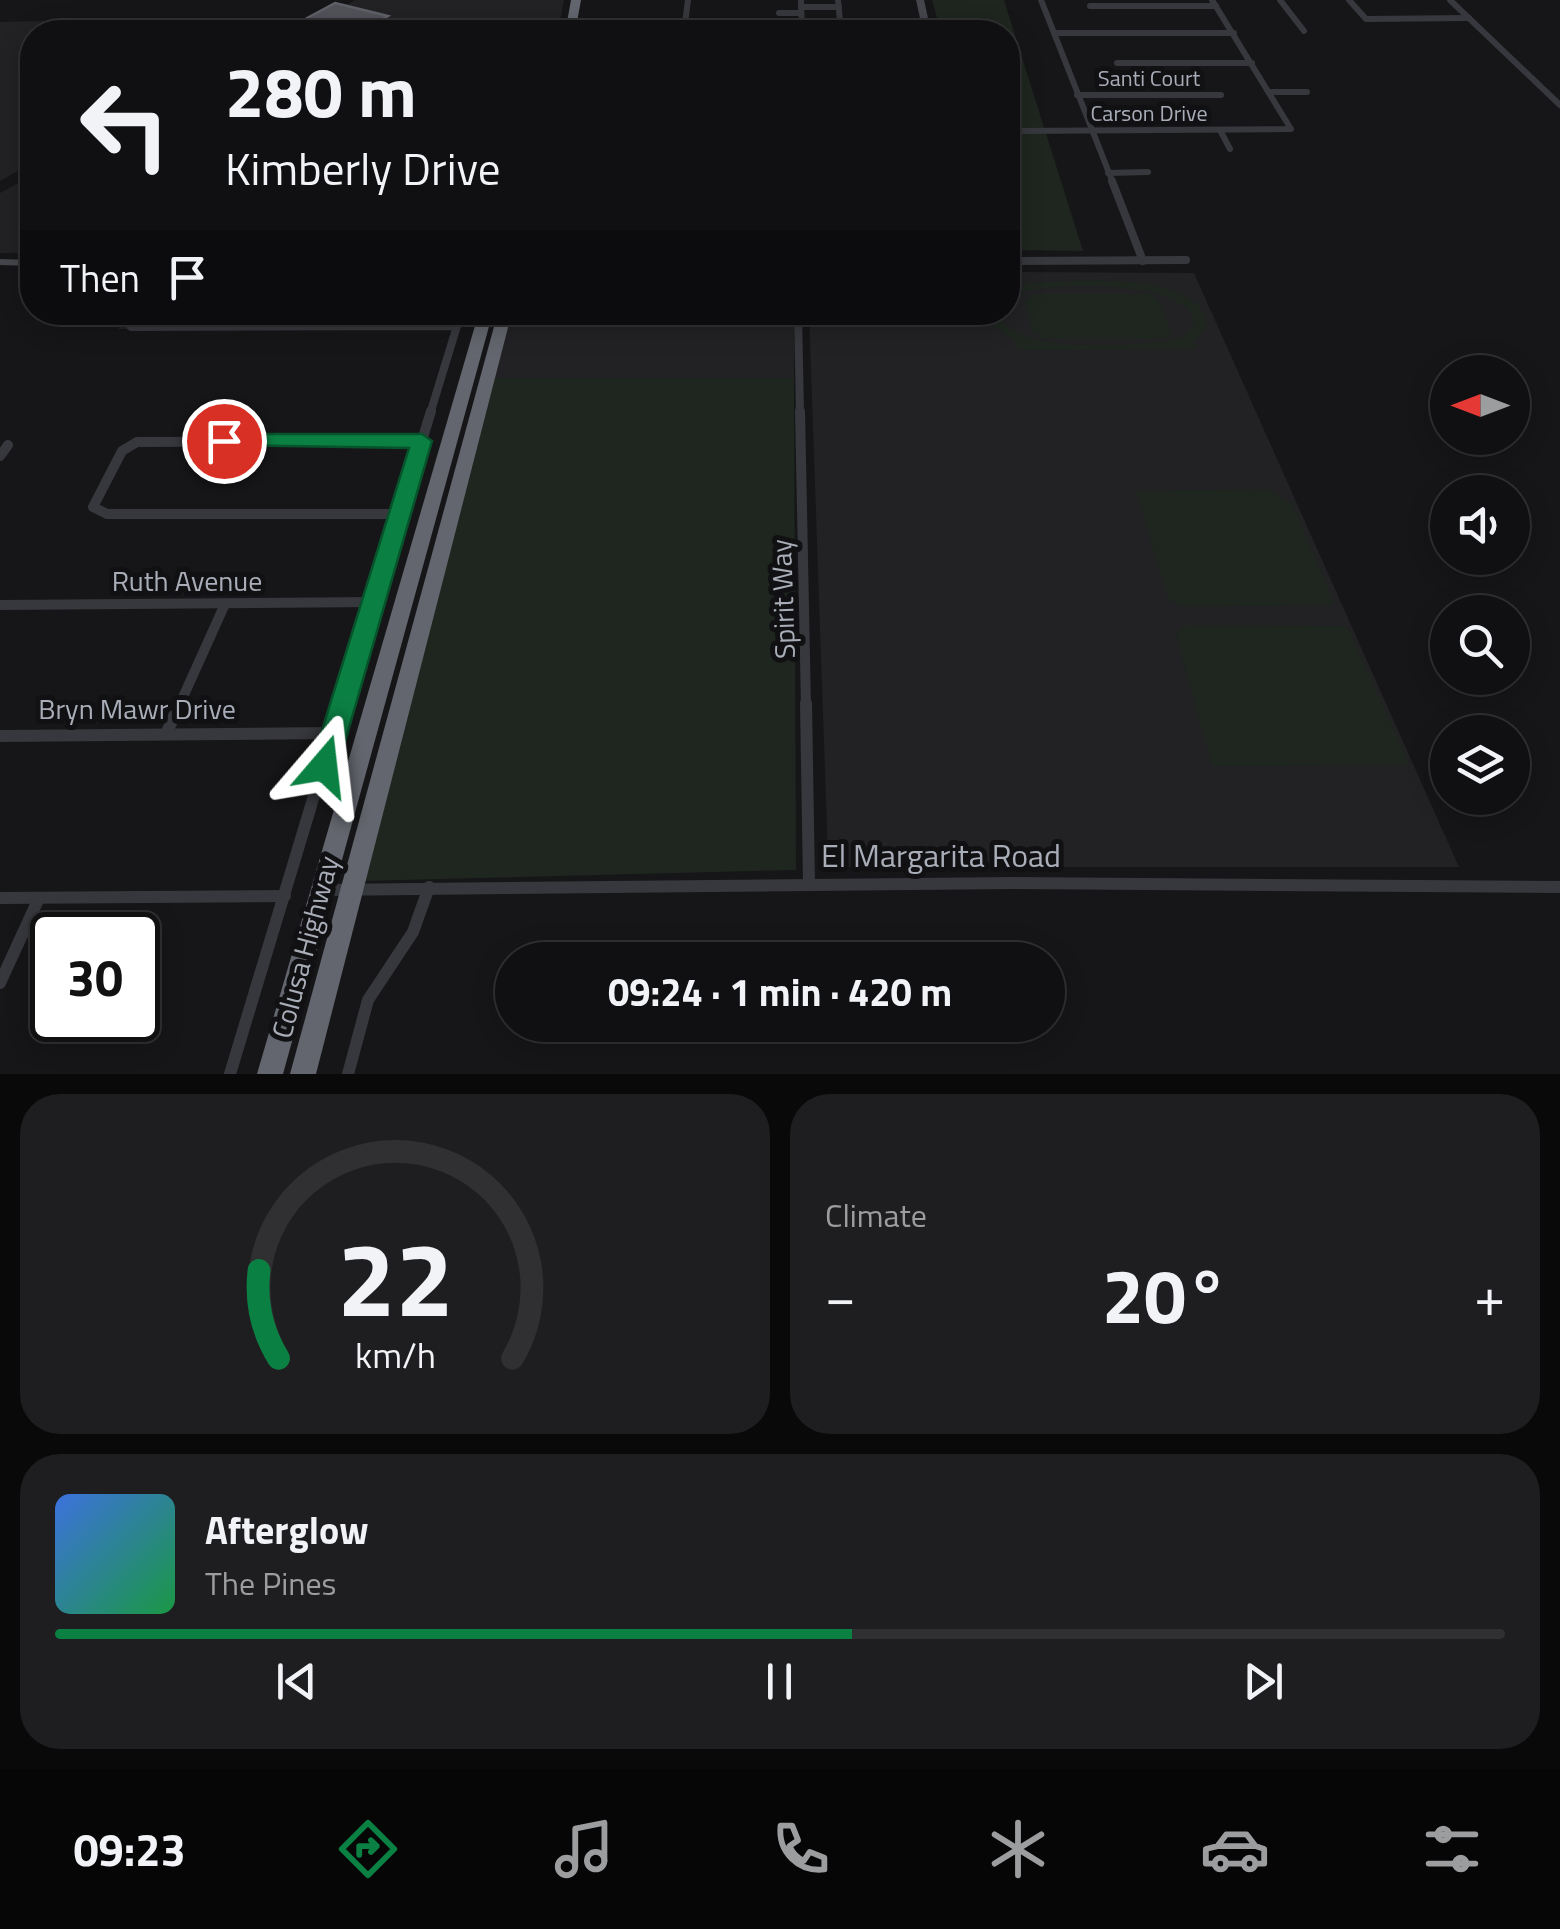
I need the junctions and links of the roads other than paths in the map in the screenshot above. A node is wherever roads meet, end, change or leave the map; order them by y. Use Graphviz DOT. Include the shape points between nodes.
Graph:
graph roads {
  1 [pos="1041,0"];
  2 [pos="1280,0"];
  3 [pos="1349,0"];
  4 [pos="1450,0"];
  5 [pos="1214,3"];
  6 [pos="835,4"];
  7 [pos="1090,6"];
  8 [pos="801,7"];
  9 [pos="779,13"];
  10 [pos="1470,18"];
  11 [pos="1304,31"];
  12 [pos="1234,33"];
  13 [pos="1054,34"];
  14 [pos="1118,63"];
  15 [pos="1252,63"];
  16 [pos="1272,92"];
  17 [pos="1308,92"];
  18 [pos="1078,95"];
  19 [pos="1221,95"];
  20 [pos="1560,105"];
  21 [pos="1220,130"];
  22 [pos="1020,131"];
  23 [pos="1092,131"];
  24 [pos="1230,148"];
  25 [pos="1148,172"];
  26 [pos="1108,173"];
  27 [pos="1186,260"];
  28 [pos="1020,261"];
  29 [pos="1143,261"];
  30 [pos="132,325"];
  31 [pos="482,325"];
  32 [pos="501,325"];
  33 [pos="798,325"];
  34 [pos="422,441"];
  35 [pos="4,445"];
  36 [pos="0,456"];
  37 [pos="399,514"];
  38 [pos="374,602"];
  39 [pos="225,604"];
  40 [pos="0,605"];
  41 [pos="166,734"];
  42 [pos="334,734"];
  43 [pos="0,736"];
  44 [pos="809,884"];
  45 [pos="429,887"];
  46 [pos="1560,887"];
  47 [pos="322,890"];
  48 [pos="351,890"];
  49 [pos="285,896"];
  50 [pos="0,898"];
  51 [pos="39,898"];
  52 [pos="0,983"];
  53 [pos="230,1074"];
  54 [pos="270,1074"];
  55 [pos="303,1074"];
  56 [pos="348,1074"];
  1 -- 13 [label="street"];
  2 -- 11 [label="street"];
  3 -- 10 [label="street" via="1366,19"];
  4 -- 10 [label="street"];
  5 -- 7 [label="street"];
  5 -- 12 [label="street"];
  6 -- 8 [label="street"];
  8 -- 9 [label="street"];
  10 -- 20 [label="street"];
  12 -- 13 [label="street"];
  12 -- 15 [label="street"];
  13 -- 18 [label="street"];
  14 -- 15 [label="street"];
  15 -- 16 [label="street"];
  16 -- 17 [label="street"];
  16 -- 21 [label="street, Carson Drive" via="1291,128"];
  18 -- 19 [label="street, Santi Court"];
  18 -- 23 [label="street"];
  21 -- 23 [label="street, Carson Drive"];
  21 -- 24 [label="street"];
  22 -- 23 [label="street, Carson Drive"];
  23 -- 26 [label="street"];
  25 -- 26 [label="street"];
  26 -- 29 [label="street"];
  27 -- 29 [label="street"];
  28 -- 29 [label="street"];
  30 -- 34 [label="street" via="457,326"];
  31 -- 47 [label="highway, Colusa Highway"];
  32 -- 48 [label="highway, Colusa Highway"];
  33 -- 44 [label="street, Spirit Way"];
  34 -- 37 [label="street"];
  34 -- 37 [label="street" via="137,442 122,451 93,507 107,514"];
  35 -- 36 [label="street"];
  37 -- 38 [label="street"];
  38 -- 39 [label="street, Ruth Avenue"];
  38 -- 42 [label="street"];
  39 -- 40 [label="street, Ruth Avenue"];
  39 -- 41 [label="street"];
  41 -- 42 [label="street, Bryn Mawr Drive"];
  41 -- 43 [label="street, Bryn Mawr Drive"];
  42 -- 49 [label="street"];
  44 -- 45 [label="street, El Margarita Road"];
  44 -- 46 [label="street, El Margarita Road"];
  45 -- 48 [label="street, El Margarita Road"];
  45 -- 56 [label="street" via="407,946 372,992"];
  47 -- 48 [label="street, El Margarita Road"];
  47 -- 54 [label="highway, Colusa Highway"];
  48 -- 55 [label="highway, Colusa Highway"];
  49 -- 51 [label="street"];
  49 -- 53 [label="street"];
  50 -- 51 [label="street"];
  51 -- 52 [label="street"];
}
